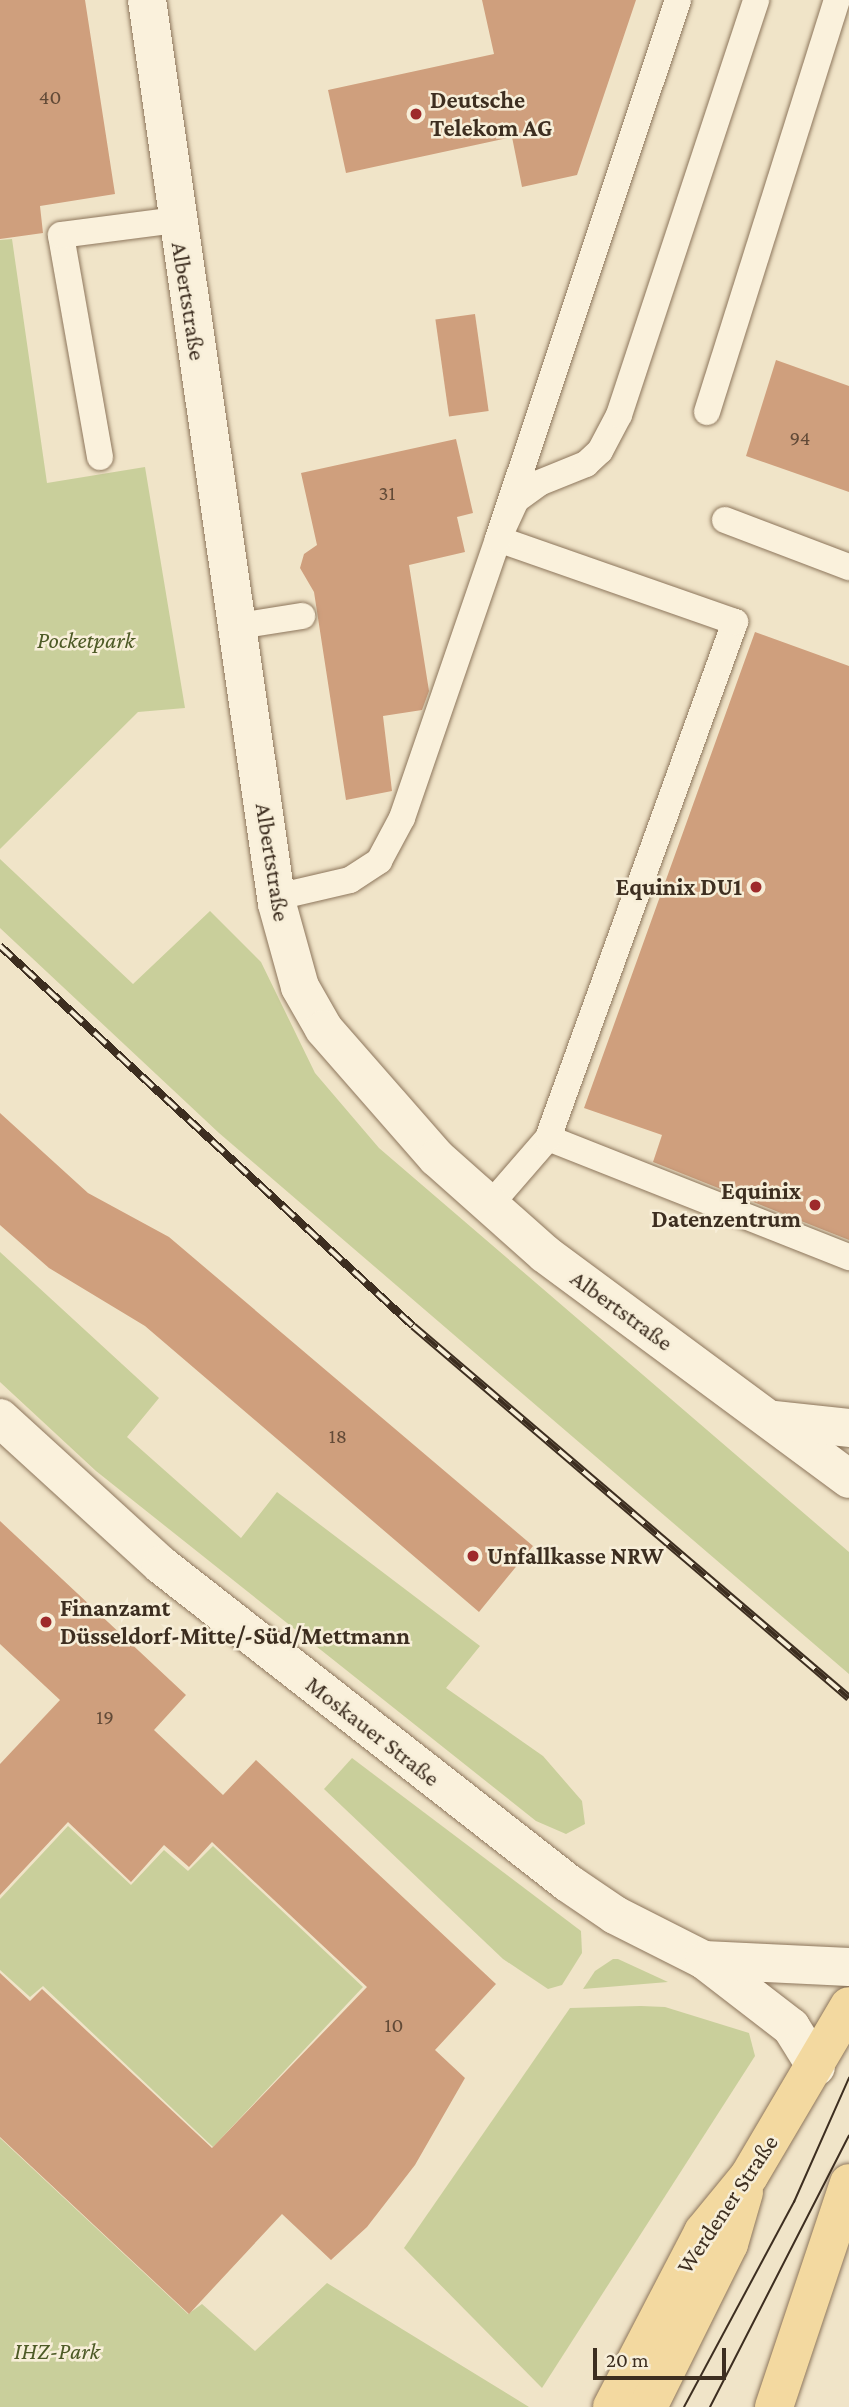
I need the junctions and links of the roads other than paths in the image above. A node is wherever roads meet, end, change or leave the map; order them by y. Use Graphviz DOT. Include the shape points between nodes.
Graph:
graph roads {
  1 [pos="147,0"];
  2 [pos="678,0"];
  3 [pos="756,0"];
  4 [pos="837,0"];
  5 [pos="176,220"];
  6 [pos="707,412"];
  7 [pos="100,457"];
  8 [pos="725,520"];
  9 [pos="498,539"];
  10 [pos="849,567"];
  11 [pos="302,617"];
  12 [pos="239,626"];
  13 [pos="277,897"];
  14 [pos="548,1138"];
  15 [pos="490,1205"];
  16 [pos="849,1257"];
  17 [pos="0,1418"];
  18 [pos="772,1420"];
  19 [pos="849,1428"];
  20 [pos="849,1479"];
  21 [pos="704,1960"];
  22 [pos="849,1968"];
  23 [pos="849,2006"];
  24 [pos="816,2067"];
  25 [pos="749,2176"];
  26 [pos="849,2183"];
  27 [pos="612,2407"];
  28 [pos="648,2407"];
  29 [pos="774,2407"];
  1 -- 5 [label="street, Albertstraße"];
  2 -- 9 [label="lane"];
  3 -- 9 [label="lane" via="619,415 586,464 539,483 516,500"];
  4 -- 6 [label="lane"];
  5 -- 7 [label="lane" via="61,235"];
  5 -- 12 [label="street, Albertstraße"];
  8 -- 10 [label="lane"];
  9 -- 13 [label="lane" via="402,818 379,861 350,880"];
  9 -- 14 [label="lane" via="735,622"];
  11 -- 12 [label="lane"];
  12 -- 13 [label="street, Albertstraße"];
  13 -- 15 [label="street, Albertstraße" via="296,974 324,1029 438,1158"];
  14 -- 15 [label="lane"];
  14 -- 16 [label="lane"];
  15 -- 18 [label="street, Albertstraße" via="545,1254"];
  17 -- 21 [label="street, Moskauer Straße" via="161,1565 568,1883 615,1915"];
  18 -- 19 [label="street"];
  18 -- 20 [label="street, Albertstraße"];
  21 -- 22 [label="street, Moskauer Straße"];
  21 -- 24 [label="street, Moskauer Straße" via="791,2027"];
  23 -- 24 [label="main road, Werdener Straße"];
  24 -- 25 [label="main road, Werdener Straße"];
  25 -- 27 [label="main road, Werdener Straße" via="703,2232"];
  25 -- 28 [label="main road" via="729,2244"];
  26 -- 29 [label="main road"];
}
